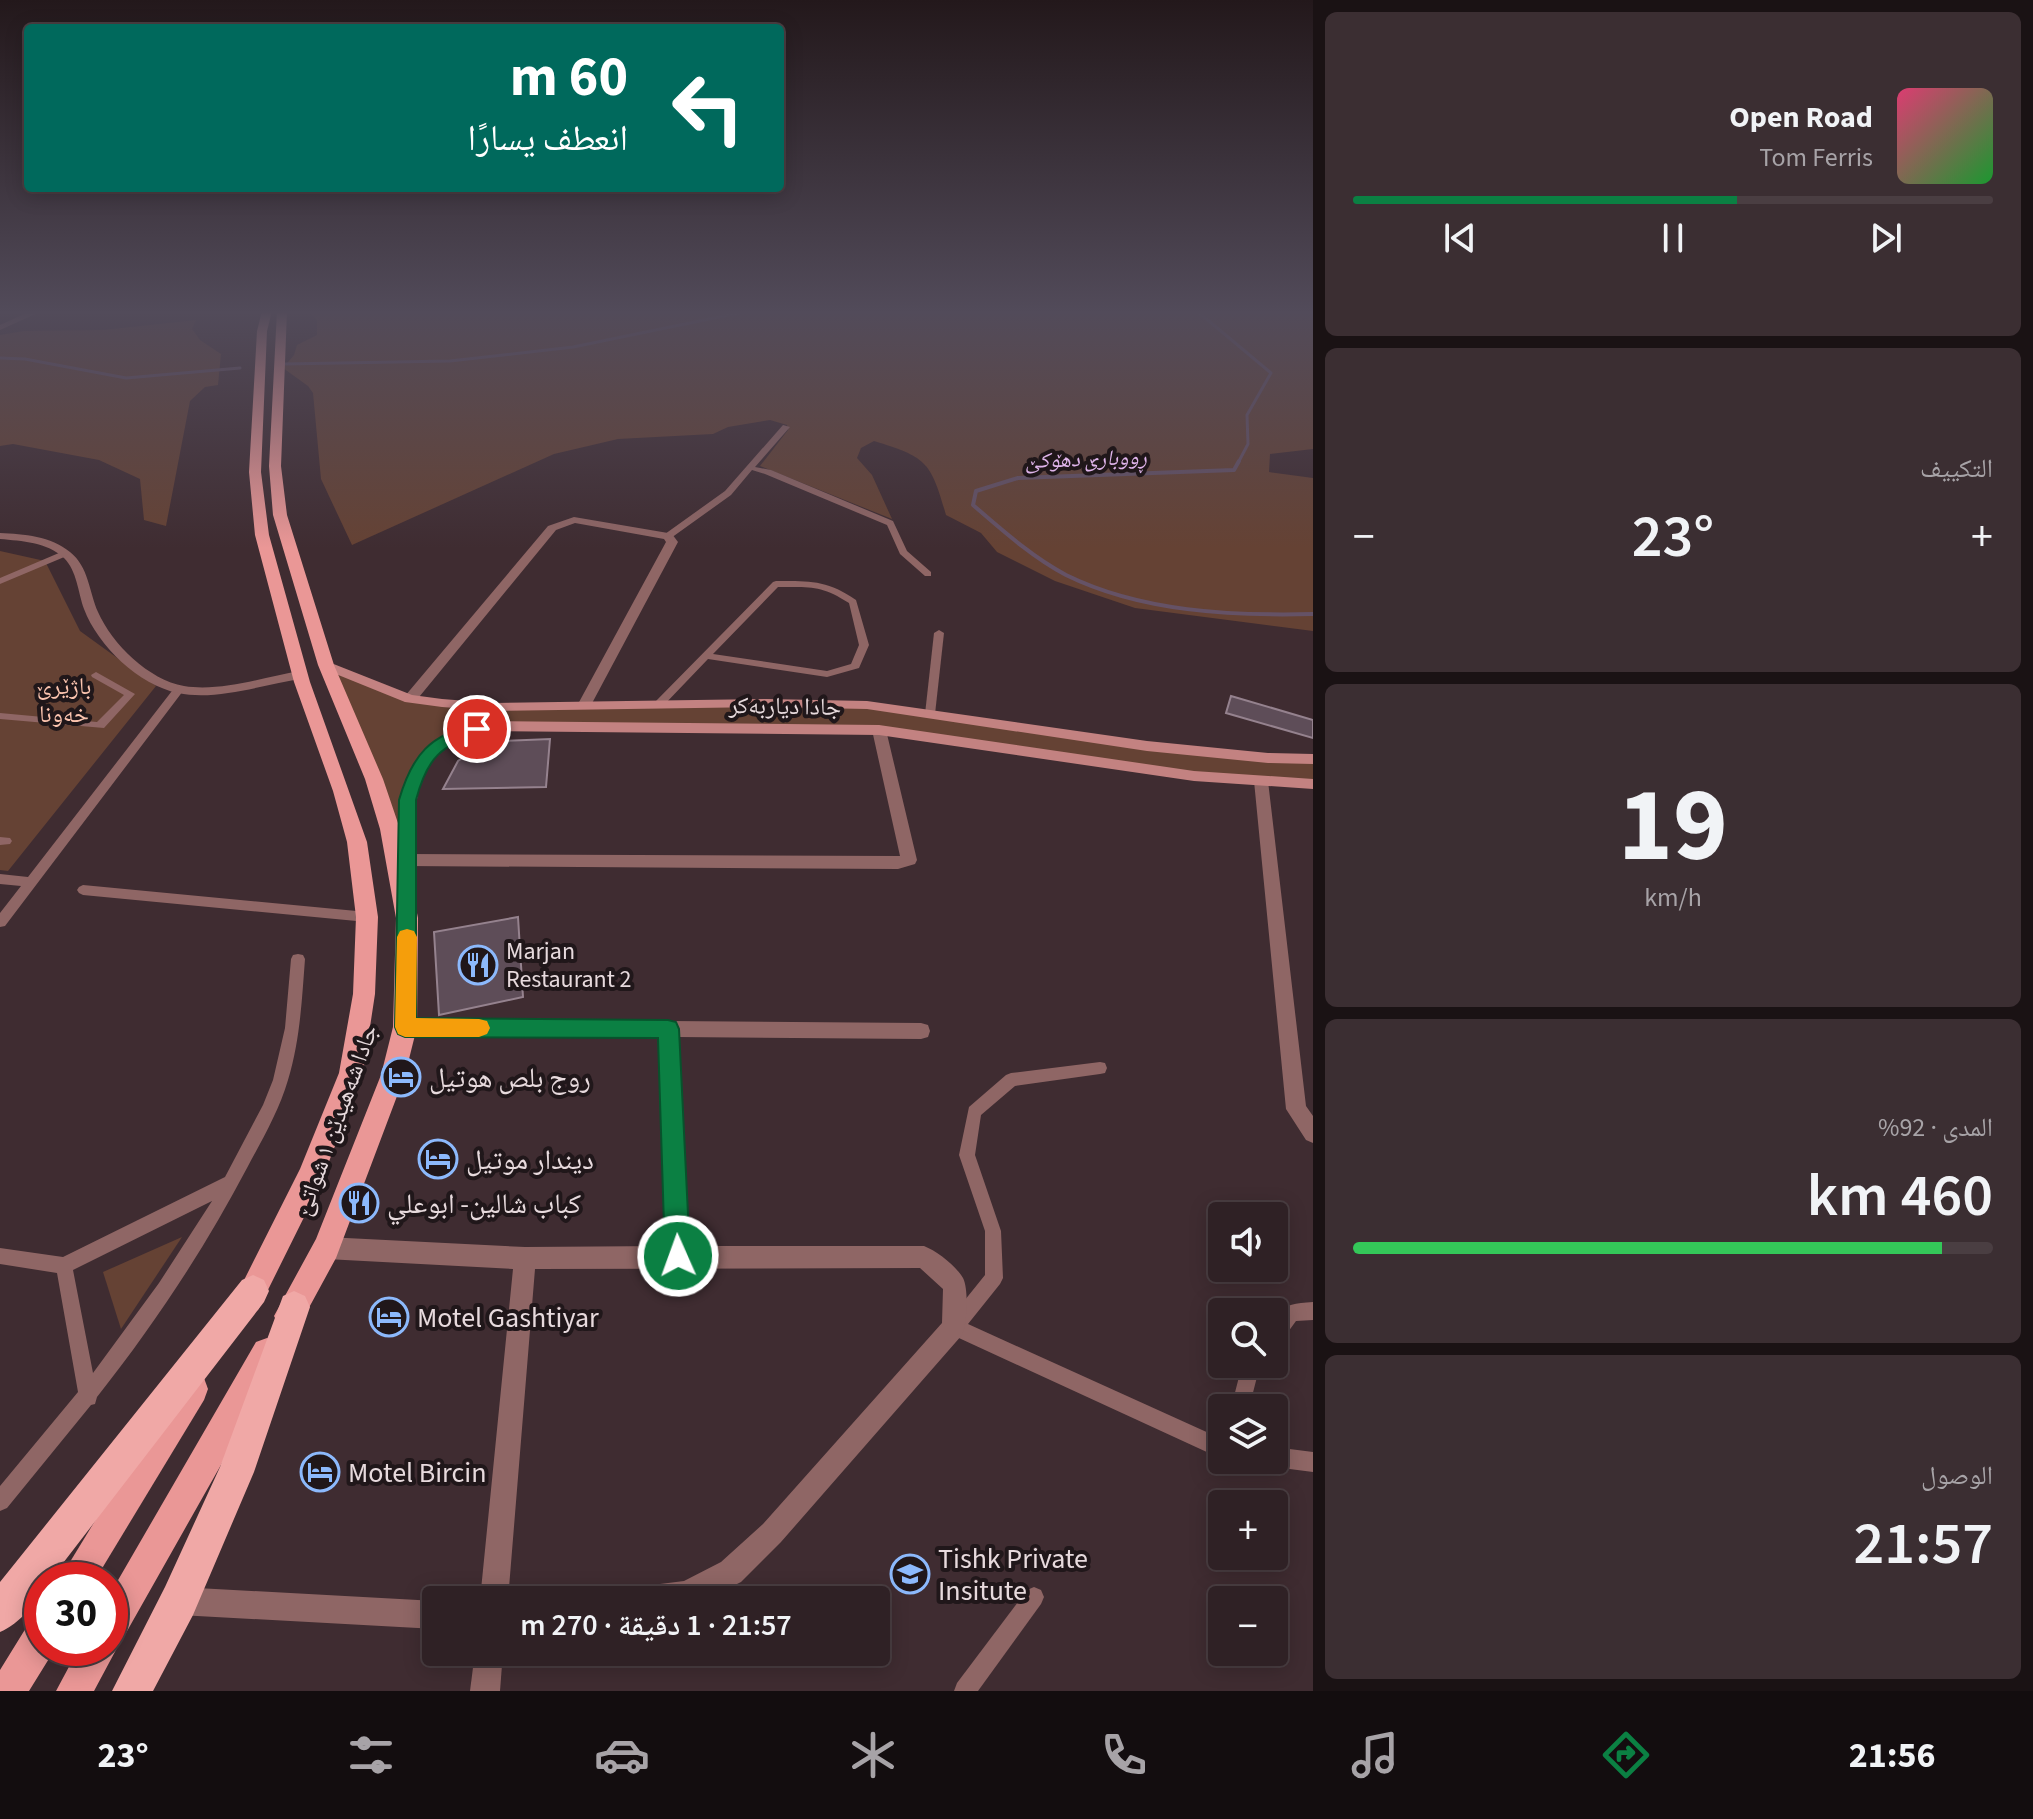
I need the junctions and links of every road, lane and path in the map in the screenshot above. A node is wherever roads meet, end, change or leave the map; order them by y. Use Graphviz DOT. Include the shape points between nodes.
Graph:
graph roads {
  1 [pos="268,390"];
  2 [pos="269,390"];
  3 [pos="268,395"];
  4 [pos="786,427"];
  5 [pos="752,468"];
  6 [pos="0,536"];
  7 [pos="668,536"];
  8 [pos="66,553"];
  9 [pos="928,574"];
  10 [pos="0,581"];
  11 [pos="939,633"];
  12 [pos="706,656"];
  13 [pos="326,665"];
  14 [pos="96,675"];
  15 [pos="300,675"];
  16 [pos="179,689"];
  17 [pos="410,699"];
  18 [pos="585,704"];
  19 [pos="664,704"];
  20 [pos="930,714"];
  21 [pos="0,716"];
  22 [pos="670,725"];
  23 [pos="879,730"];
  24 [pos="1313,759"];
  25 [pos="1261,781"];
  26 [pos="1313,784"];
  27 [pos="406,860"];
  28 [pos="0,879"];
  29 [pos="31,882"];
  30 [pos="83,890"];
  31 [pos="367,917"];
  32 [pos="407,918"];
  33 [pos="0,922"];
  34 [pos="298,959"];
  35 [pos="405,1027"];
  36 [pos="668,1029"];
  37 [pos="921,1031"];
  38 [pos="1100,1068"];
  39 [pos="1313,1133"];
  40 [pos="232,1182"];
  41 [pos="326,1248"];
  42 [pos="0,1256"];
  43 [pos="678,1256"];
  44 [pos="525,1258"];
  45 [pos="64,1266"];
  46 [pos="253,1291"];
  47 [pos="294,1307"];
  48 [pos="1313,1311"];
  49 [pos="1288,1316"];
  50 [pos="954,1327"];
  51 [pos="88,1397"];
  52 [pos="1208,1443"];
  53 [pos="1288,1459"];
  54 [pos="1313,1462"];
  55 [pos="0,1501"];
  56 [pos="87,1562"];
  57 [pos="495,1586"];
  58 [pos="704,1586"];
  59 [pos="128,1597"];
  60 [pos="1034,1597"];
  61 [pos="179,1601"];
  62 [pos="0,1613"];
  63 [pos="422,1614"];
  64 [pos="24,1665"];
  65 [pos="89,1666"];
  66 [pos="488,1666"];
  67 [pos="8,1691"];
  68 [pos="74,1691"];
  69 [pos="132,1691"];
  70 [pos="485,1691"];
  71 [pos="965,1691"];
  1 -- 3 [label="main road, جادا شەهیدێن ١ شواتێ"];
  2 -- 3 [label="main road, جادا شەهیدێن ١ شواتێ"];
  3 -- 13 [label="main road, جادا شەهیدێن ١ شواتێ" via="280,515"];
  3 -- 15 [label="main road, جادا شەهیدێن ١ شواتێ" via="255,472 262,535"];
  4 -- 5 [label="lane"];
  5 -- 7 [label="lane" via="728,493"];
  5 -- 9 [label="lane" via="890,523 903,552"];
  6 -- 8 [label="street" via="31,539"];
  7 -- 17 [label="street" via="574,520 552,528"];
  7 -- 18 [label="street" via="672,542"];
  8 -- 10 [label="lane"];
  8 -- 16 [label="street" via="105,634 125,656"];
  11 -- 20 [label="lane"];
  12 -- 12 [label="lane" via="776,584 796,582 835,590 853,602 864,645 855,666 827,674"];
  12 -- 19 [label="lane"];
  13 -- 17 [label="main road, جادا دیاربه‌كر"];
  13 -- 32 [label="main road, جادا شەهیدێن ١ شواتێ" via="390,829"];
  14 -- 21 [label="lane" via="130,694 100,726"];
  15 -- 16 [label="street"];
  15 -- 31 [label="main road, جادا شەهیدێن ١ شواتێ" via="357,842"];
  16 -- 29 [label="lane"];
  17 -- 18 [label="main road, جادا دیاربه‌كر" via="493,707"];
  18 -- 19 [label="main road, جادا دیاربه‌كر"];
  19 -- 20 [label="main road, جادا دیاربه‌كر" via="867,705"];
  19 -- 22 [label="main road"];
  20 -- 24 [label="main road, جادا دیاربه‌كر" via="1147,746"];
  22 -- 23 [label="main road, جادا دیاربه‌كر"];
  22 -- 27 [label="main road, جادا دیاربه‌كر" via="495,726 459,733 432,749 415,775 408,800"];
  23 -- 25 [label="main road, جادا دیاربه‌كر"];
  23 -- 27 [label="street" via="909,860"];
  25 -- 26 [label="main road, جادا دیاربه‌كر"];
  25 -- 39 [label="street" via="1296,1109"];
  27 -- 32 [label="main road, جادا دیاربه‌كر"];
  28 -- 29 [label="lane"];
  29 -- 33 [label="lane"];
  30 -- 31 [label="lane"];
  31 -- 46 [label="main road, جادا شەهیدێن ١ شواتێ" via="364,994 351,1073 311,1176"];
  32 -- 35 [label="main road, جادا شەهیدێن ١ شواتێ"];
  34 -- 40 [label="lane" via="293,1022 275,1095"];
  35 -- 36 [label="street"];
  35 -- 41 [label="main road, جادا شەهیدێن ١ شواتێ" via="393,1075"];
  36 -- 37 [label="street"];
  36 -- 43 [label="street"];
  38 -- 50 [label="lane" via="1011,1080 974,1112 967,1155 993,1231 994,1278"];
  40 -- 45 [label="lane"];
  40 -- 51 [label="lane" via="183,1265"];
  41 -- 44 [label="street"];
  41 -- 47 [label="main road, جادا شەهیدێن ١ شواتێ"];
  42 -- 45 [label="lane"];
  43 -- 44 [label="street"];
  43 -- 50 [label="street" via="924,1257 954,1284"];
  44 -- 57 [label="street"];
  45 -- 51 [label="lane"];
  46 -- 56 [label="main road, جادا شەهیدێن ١ شواتێ"];
  46 -- 62 [label="highway"];
  47 -- 59 [label="main road, جادا شەهیدێن ١ شواتێ"];
  47 -- 61 [label="highway" via="236,1472"];
  48 -- 49 [label="lane"];
  50 -- 52 [label="lane"];
  50 -- 58 [label="street" via="772,1533 731,1572"];
  51 -- 55 [label="lane"];
  53 -- 54 [label="lane"];
  60 -- 71 [label="lane"];
  61 -- 63 [label="street"];
  61 -- 69 [label="highway"];
  64 -- 67 [label="main road"];
  65 -- 68 [label="main road"];
  66 -- 70 [label="street"];
}
